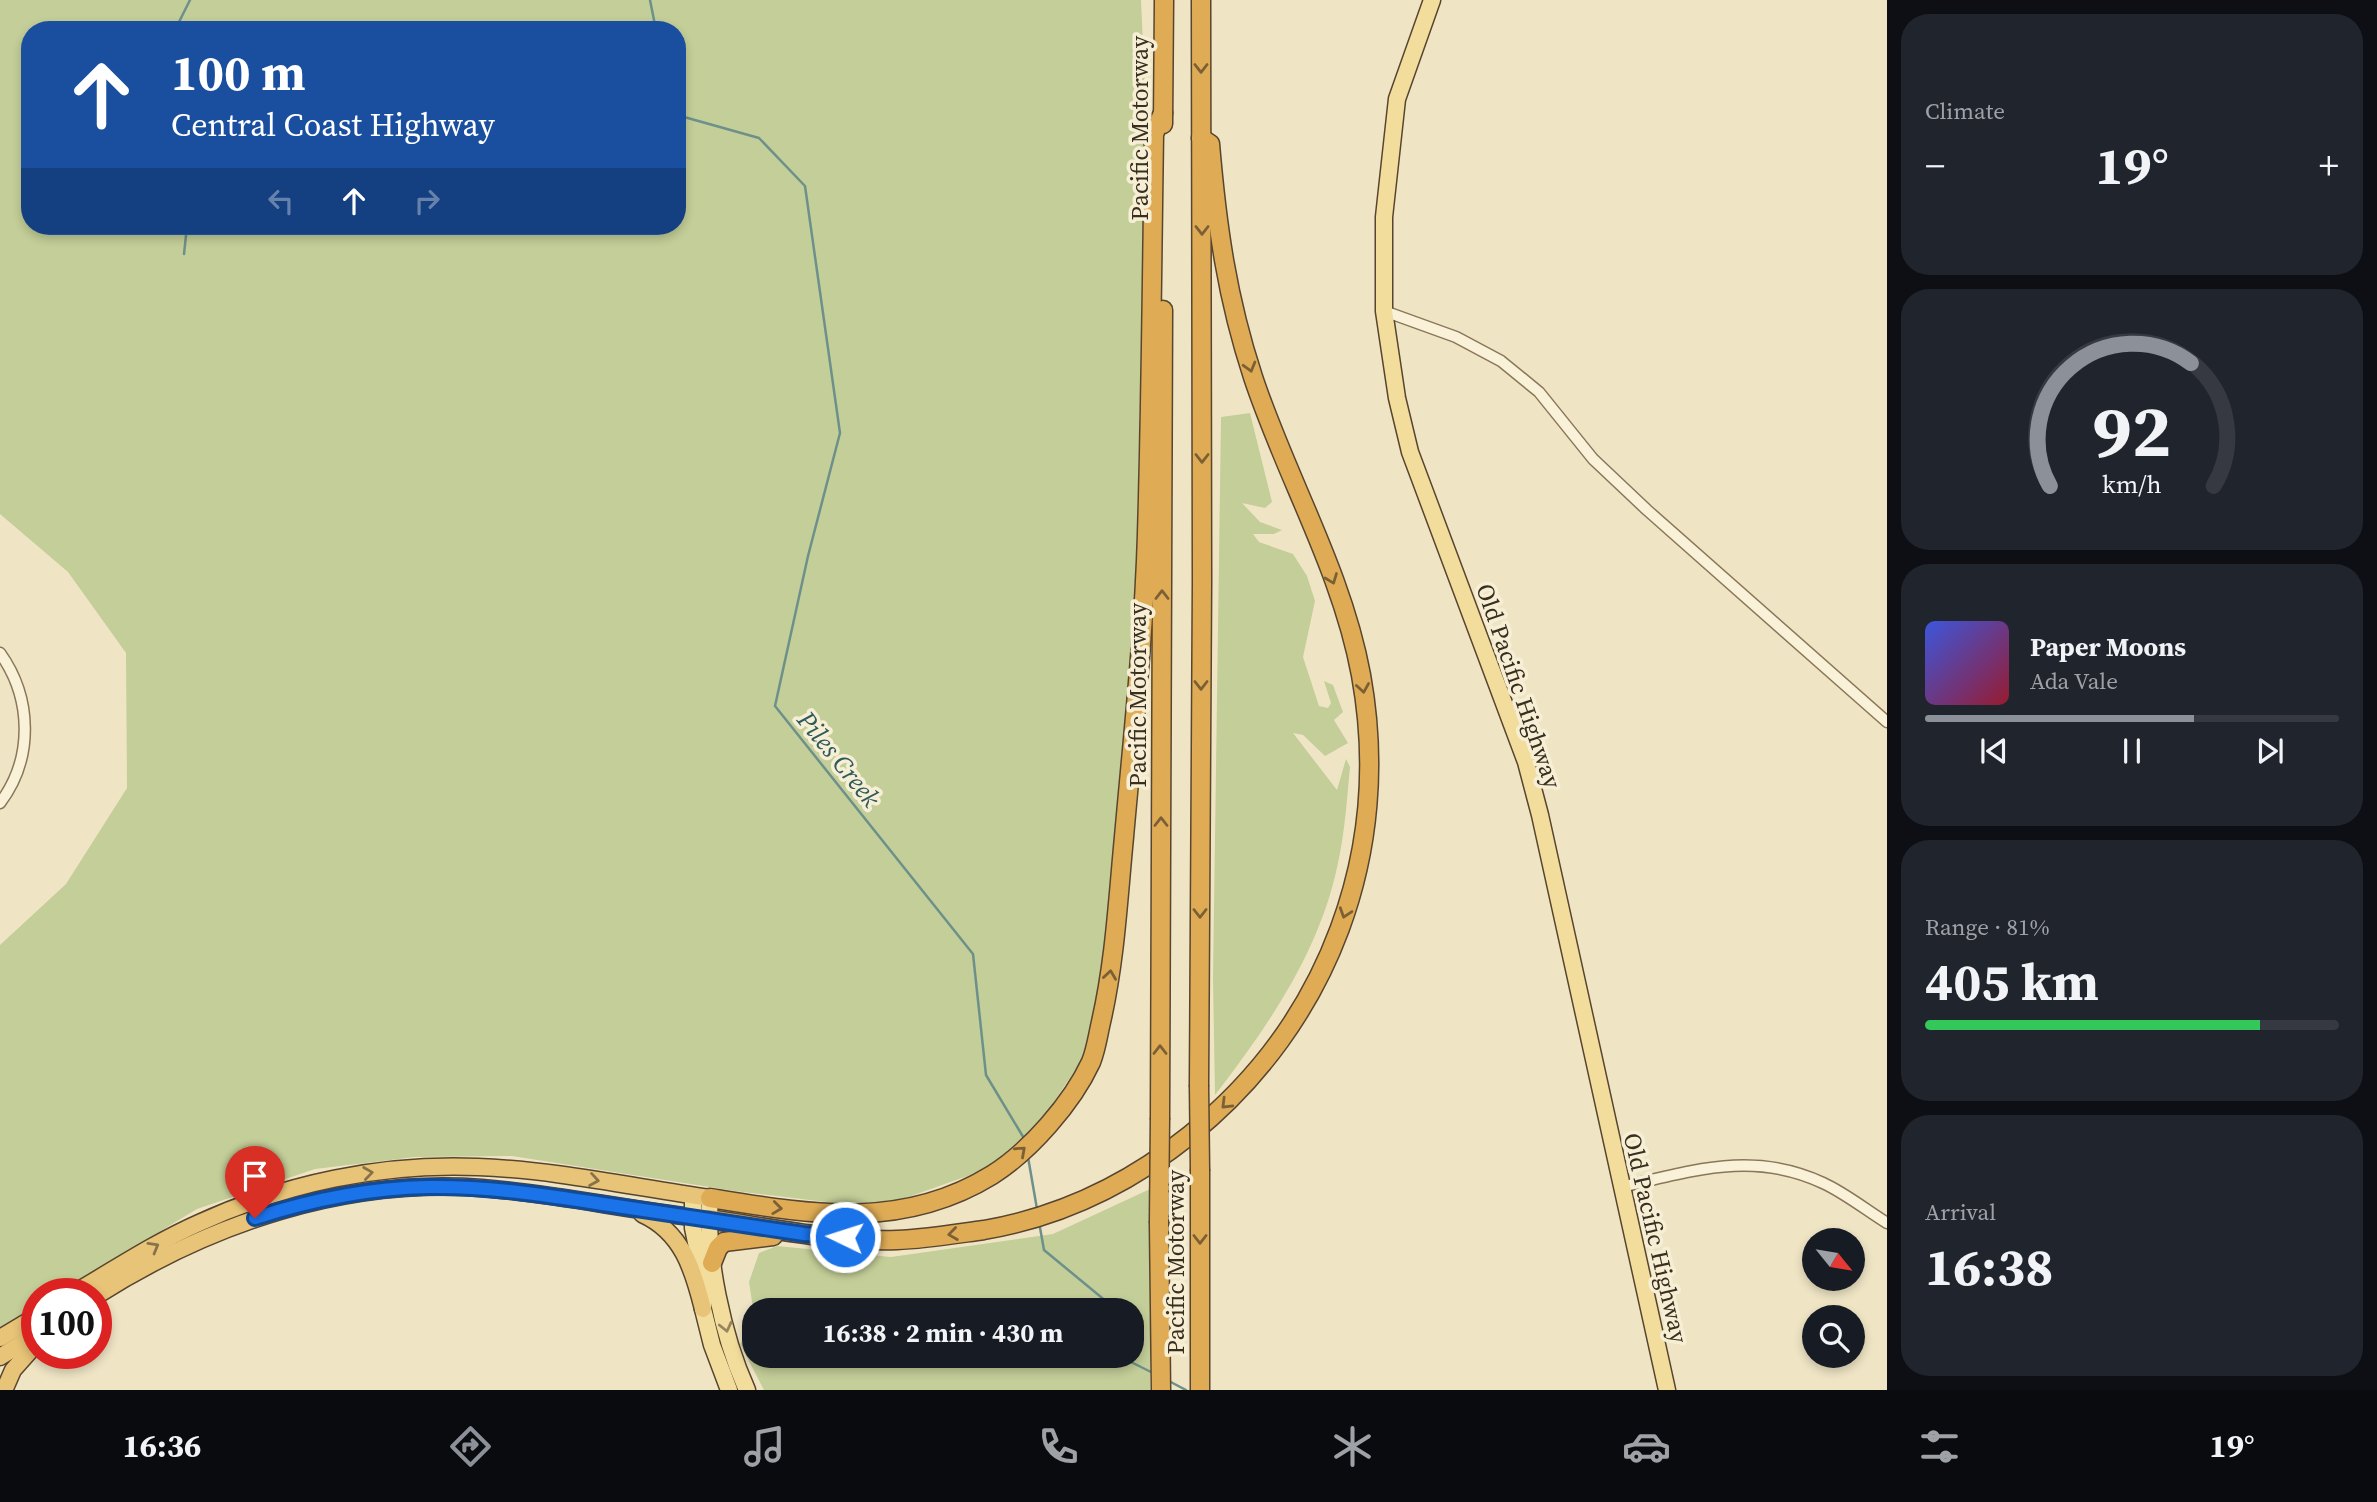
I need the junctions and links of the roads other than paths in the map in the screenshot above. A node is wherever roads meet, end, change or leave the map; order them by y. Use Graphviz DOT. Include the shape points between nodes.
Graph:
graph roads {
  1 [pos="1164,0"];
  2 [pos="1201,0"];
  3 [pos="1432,0"];
  4 [pos="1163,113"];
  5 [pos="1201,138"];
  6 [pos="1384,311"];
  7 [pos="0,653"];
  8 [pos="1887,722"];
  9 [pos="0,803"];
  10 [pos="1621,1187"];
  11 [pos="702,1197"];
  12 [pos="620,1206"];
  13 [pos="700,1218"];
  14 [pos="1887,1223"];
  15 [pos="804,1234"];
  16 [pos="712,1262"];
  17 [pos="100,1278"];
  18 [pos="112,1288"];
  19 [pos="703,1309"];
  20 [pos="21,1326"];
  21 [pos="0,1338"];
  22 [pos="21,1344"];
  23 [pos="0,1357"];
  24 [pos="21,1361"];
  25 [pos="5,1385"];
  26 [pos="729,1390"];
  27 [pos="747,1390"];
  28 [pos="1161,1390"];
  29 [pos="1200,1390"];
  30 [pos="1667,1390"];
  1 -- 4 [label="highway, Pacific Motorway"];
  2 -- 5 [label="highway, Pacific Motorway, one-way"];
  3 -- 6 [label="main road, Old Pacific Highway" via="1397,99 1384,217"];
  11 -- 4 [label="highway, one-way" via="866,1215 956,1194 993,1174 1048,1126 1092,1060 1111,979 1144,594 1154,134"];
  28 -- 4 [label="highway, Pacific Motorway, one-way, bridge"];
  5 -- 15 [label="highway, one-way" via="1210,144 1217,225 1231,301 1254,380 1348,622 1366,709 1368,813 1348,905 1332,950 1280,1044 1258,1071 1220,1110 1136,1174 1095,1196 986,1230 896,1240"];
  5 -- 29 [label="highway, Pacific Motorway, one-way, bridge"];
  6 -- 8 [label="street" via="1456,337 1501,361 1539,392 1593,459 1638,502"];
  6 -- 10 [label="main road, Old Pacific Highway" via="1410,452 1526,762"];
  7 -- 9 [label="street" via="21,694 25,734 22,757"];
  10 -- 14 [label="street" via="1720,1165 1763,1165 1822,1182"];
  10 -- 30 [label="main road, Old Pacific Highway"];
  11 -- 13 [label="main road"];
  17 -- 11 [label="highway, one-way" via="184,1230 230,1210 351,1175 406,1168 479,1167"];
  12 -- 13 [label="highway"];
  12 -- 18 [label="highway" via="478,1188 359,1193 233,1225 167,1255"];
  12 -- 19 [label="highway" via="650,1217 671,1233 691,1266"];
  13 -- 15 [label="highway"];
  13 -- 16 [label="main road"];
  13 -- 19 [label="main road"];
  15 -- 16 [label="highway" via="724,1242"];
  16 -- 27 [label="main road, one-way" via="729,1343"];
  19 -- 26 [label="main road"];
  20 -- 21 [label="highway"];
  22 -- 23 [label="highway"];
  24 -- 25 [label="highway"];
}
